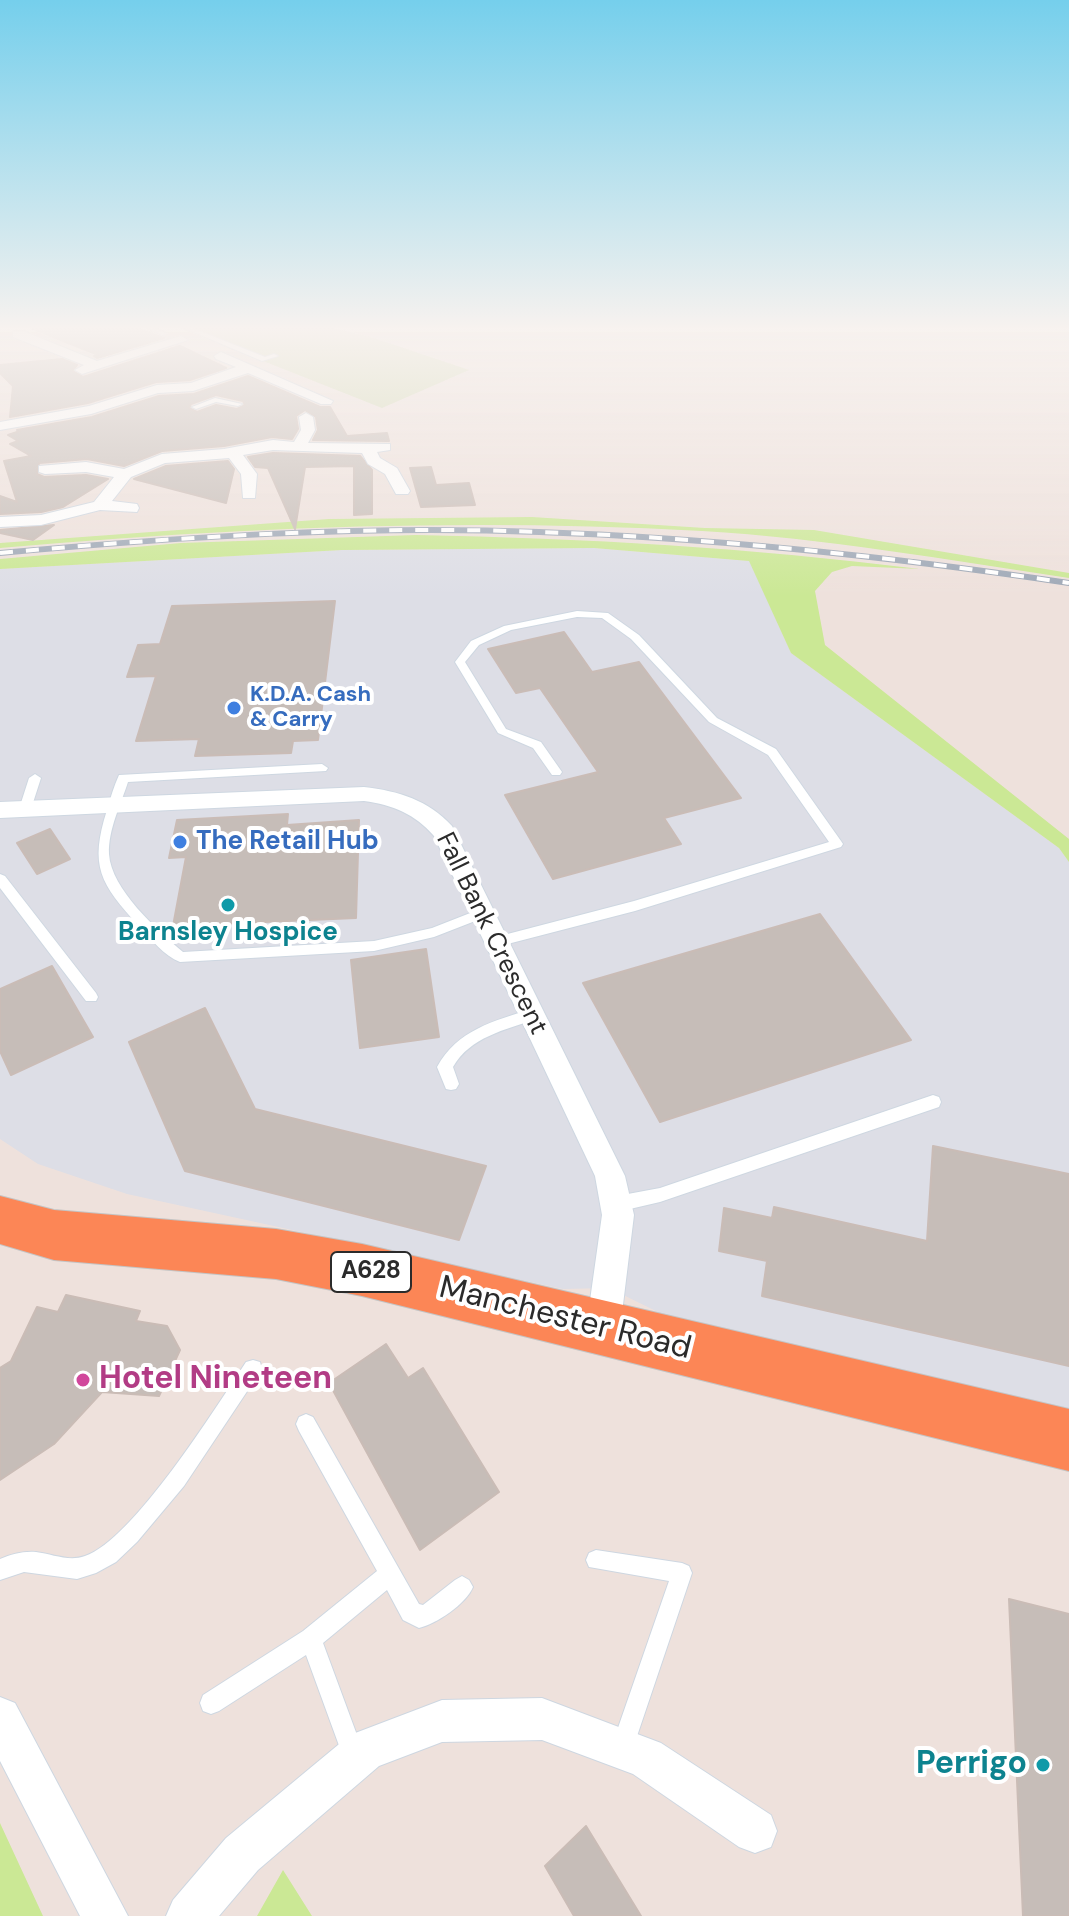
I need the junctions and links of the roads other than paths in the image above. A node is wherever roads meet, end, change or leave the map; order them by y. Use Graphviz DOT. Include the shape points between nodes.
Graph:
graph roads {
  1 [pos="37,417"];
  2 [pos="306,417"];
  3 [pos="0,426"];
  4 [pos="300,444"];
  5 [pos="233,452"];
  6 [pos="45,469"];
  7 [pos="125,474"];
  8 [pos="402,491"];
  9 [pos="424,493"];
  10 [pos="385,497"];
  11 [pos="250,499"];
  12 [pos="100,505"];
  13 [pos="131,508"];
  14 [pos="0,522"];
  15 [pos="322,768"];
  16 [pos="556,772"];
  17 [pos="35,778"];
  18 [pos="116,804"];
  19 [pos="12,810"];
  20 [pos="0,879"];
  21 [pos="483,913"];
  22 [pos="496,942"];
  23 [pos="91,997"];
  24 [pos="531,1015"];
  25 [pos="451,1084"];
  26 [pos="933,1102"];
  27 [pos="617,1204"];
  28 [pos="0,1220"];
  29 [pos="54,1235"];
  30 [pos="0,1249"];
  31 [pos="603,1329"];
  32 [pos="253,1369"];
  33 [pos="306,1424"];
  34 [pos="1069,1440"];
  35 [pos="596,1560"];
  36 [pos="0,1570"];
  37 [pos="390,1574"];
  38 [pos="462,1587"];
  39 [pos="311,1639"];
  40 [pos="211,1703"];
  41 [pos="0,1718"];
  42 [pos="622,1749"];
  43 [pos="355,1758"];
  44 [pos="755,1831"];
  45 [pos="105,1916"];
  46 [pos="189,1916"];
  1 -- 3 [label="street"];
  2 -- 4 [label="street" via="308,430"];
  4 -- 5 [label="street"];
  4 -- 8 [label="street" via="377,448 374,461 391,471"];
  5 -- 7 [label="street" via="162,459"];
  5 -- 11 [label="street" via="249,474"];
  6 -- 7 [label="street" via="86,467"];
  7 -- 12 [label="street"];
  8 -- 9 [label="street"];
  8 -- 10 [label="street"];
  12 -- 13 [label="street"];
  12 -- 14 [label="street" via="41,520"];
  15 -- 18 [label="lane" via="123,778"];
  16 -- 22 [label="lane" via="537,745 502,731 460,662 475,643 508,628 577,614 604,615 635,637 713,720 772,752 837,844"];
  17 -- 19 [label="lane"];
  18 -- 19 [label="street, Fall Bank Crescent"];
  18 -- 21 [label="street, Fall Bank Crescent" via="386,796 431,816"];
  18 -- 21 [label="lane" via="103,857 117,889 142,922 180,957 374,946"];
  20 -- 23 [label="lane"];
  21 -- 22 [label="street, Fall Bank Crescent"];
  22 -- 24 [label="street, Fall Bank Crescent"];
  24 -- 25 [label="lane" via="469,1038 452,1052 445,1067"];
  24 -- 27 [label="street, Fall Bank Crescent" via="610,1176"];
  26 -- 27 [label="lane" via="660,1195"];
  27 -- 31 [label="street, Fall Bank Crescent"];
  28 -- 29 [label="highway, Manchester Road / A628"];
  29 -- 30 [label="highway, Manchester Road / A628"];
  29 -- 31 [label="highway, Manchester Road / A628" via="290,1257"];
  31 -- 34 [label="highway, Manchester Road / A628"];
  32 -- 36 [label="lane" via="150,1514 104,1558 74,1569 24,1560"];
  33 -- 37 [label="lane"];
  35 -- 42 [label="lane" via="682,1573"];
  37 -- 38 [label="lane" via="419,1617"];
  37 -- 39 [label="lane"];
  39 -- 40 [label="lane"];
  39 -- 43 [label="lane"];
  41 -- 45 [label="street"];
  42 -- 43 [label="street" via="542,1719 442,1721"];
  42 -- 44 [label="street" via="646,1758"];
  43 -- 46 [label="street" via="242,1854"];
}
